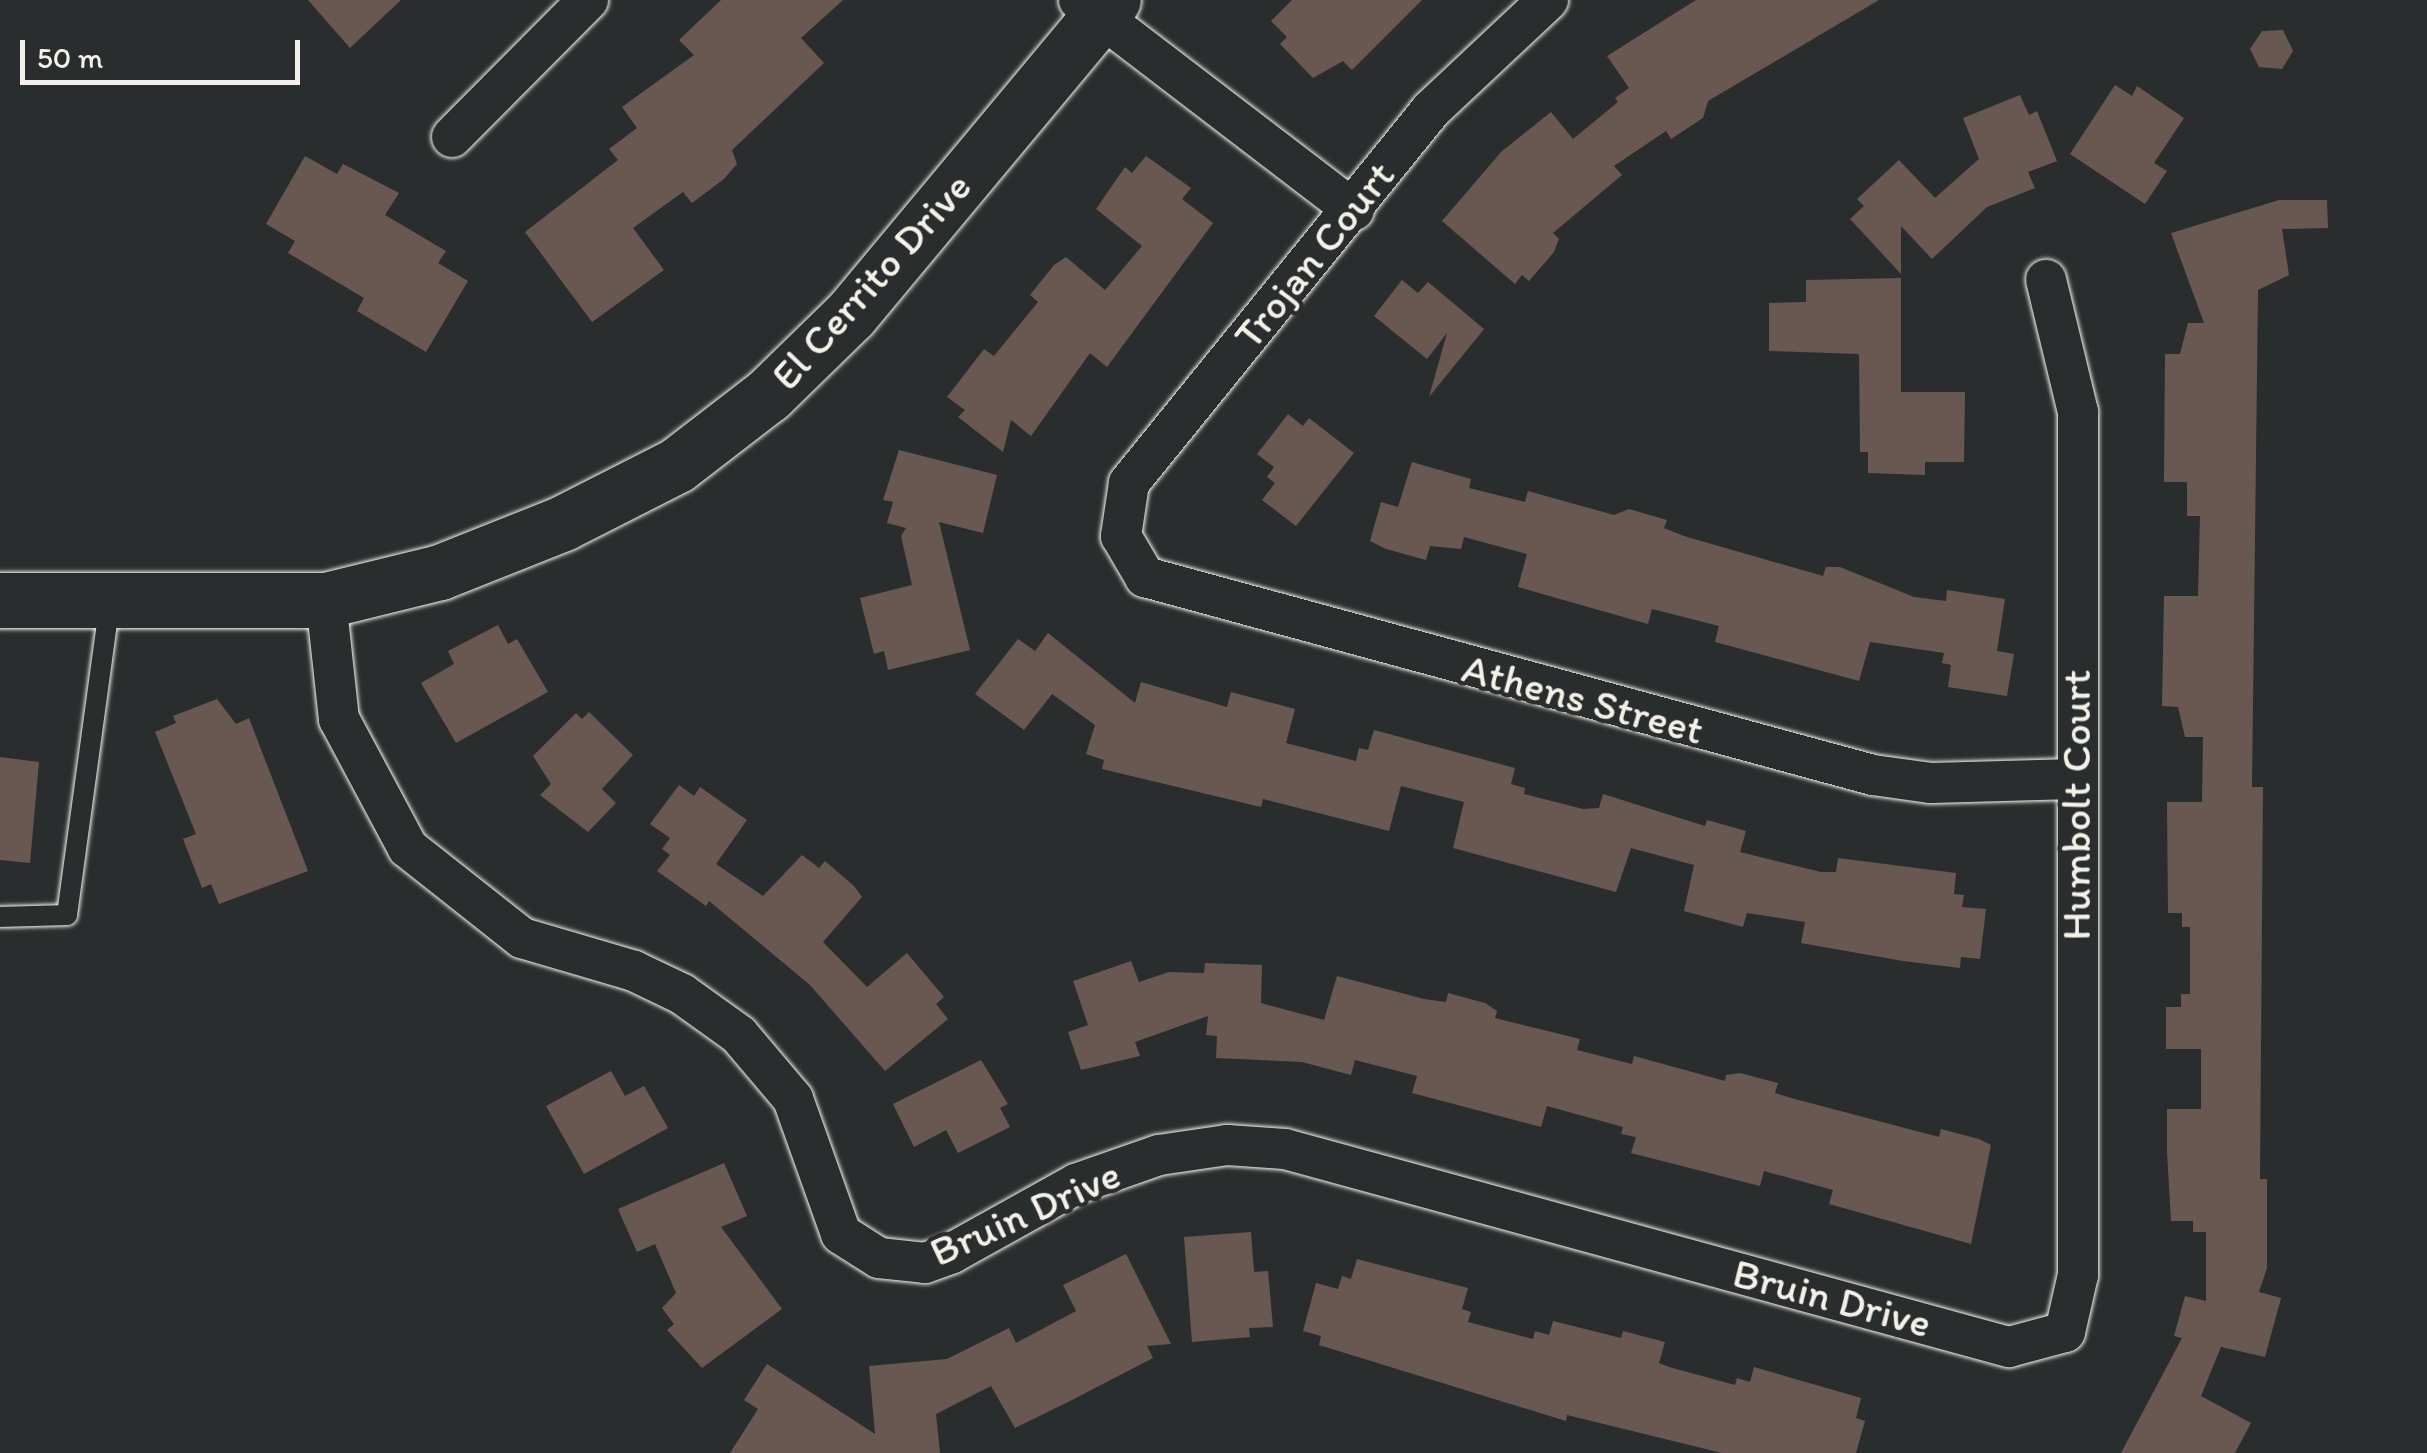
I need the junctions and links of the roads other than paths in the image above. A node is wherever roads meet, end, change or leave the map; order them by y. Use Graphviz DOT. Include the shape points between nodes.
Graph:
graph roads {
  1 [pos="588,0"];
  2 [pos="1548,0"];
  3 [pos="1097,6"];
  4 [pos="452,137"];
  5 [pos="1354,210"];
  6 [pos="2046,280"];
  7 [pos="1122,536"];
  8 [pos="0,600"];
  9 [pos="111,600"];
  10 [pos="326,600"];
  11 [pos="2075,779"];
  12 [pos="0,917"];
  13 [pos="2066,1332"];
  1 -- 4 [label="street"];
  2 -- 5 [label="street, Trojan Court" via="1430,110"];
  3 -- 5 [label="street"];
  3 -- 10 [label="street, El Cerrito Drive" via="851,314 768,395 677,465 563,523 440,572"];
  5 -- 7 [label="street, Trojan Court" via="1129,483"];
  6 -- 11 [label="street, Humbolt Court" via="2078,412"];
  7 -- 11 [label="street, Athens Street" via="1145,578 1185,592 1873,775 1931,783"];
  8 -- 9 [label="street, El Cerrito Drive"];
  9 -- 10 [label="street, El Cerrito Drive"];
  9 -- 12 [label="lane" via="67,915"];
  10 -- 13 [label="street, Bruin Drive" via="338,719 408,848 522,938 634,971 682,994 739,1036 793,1100 841,1234 879,1258 925,1263 1076,1184 1159,1155 1227,1145 1325,1158 2010,1347"];
  11 -- 13 [label="street, Humbolt Court" via="2078,1274"];
}
